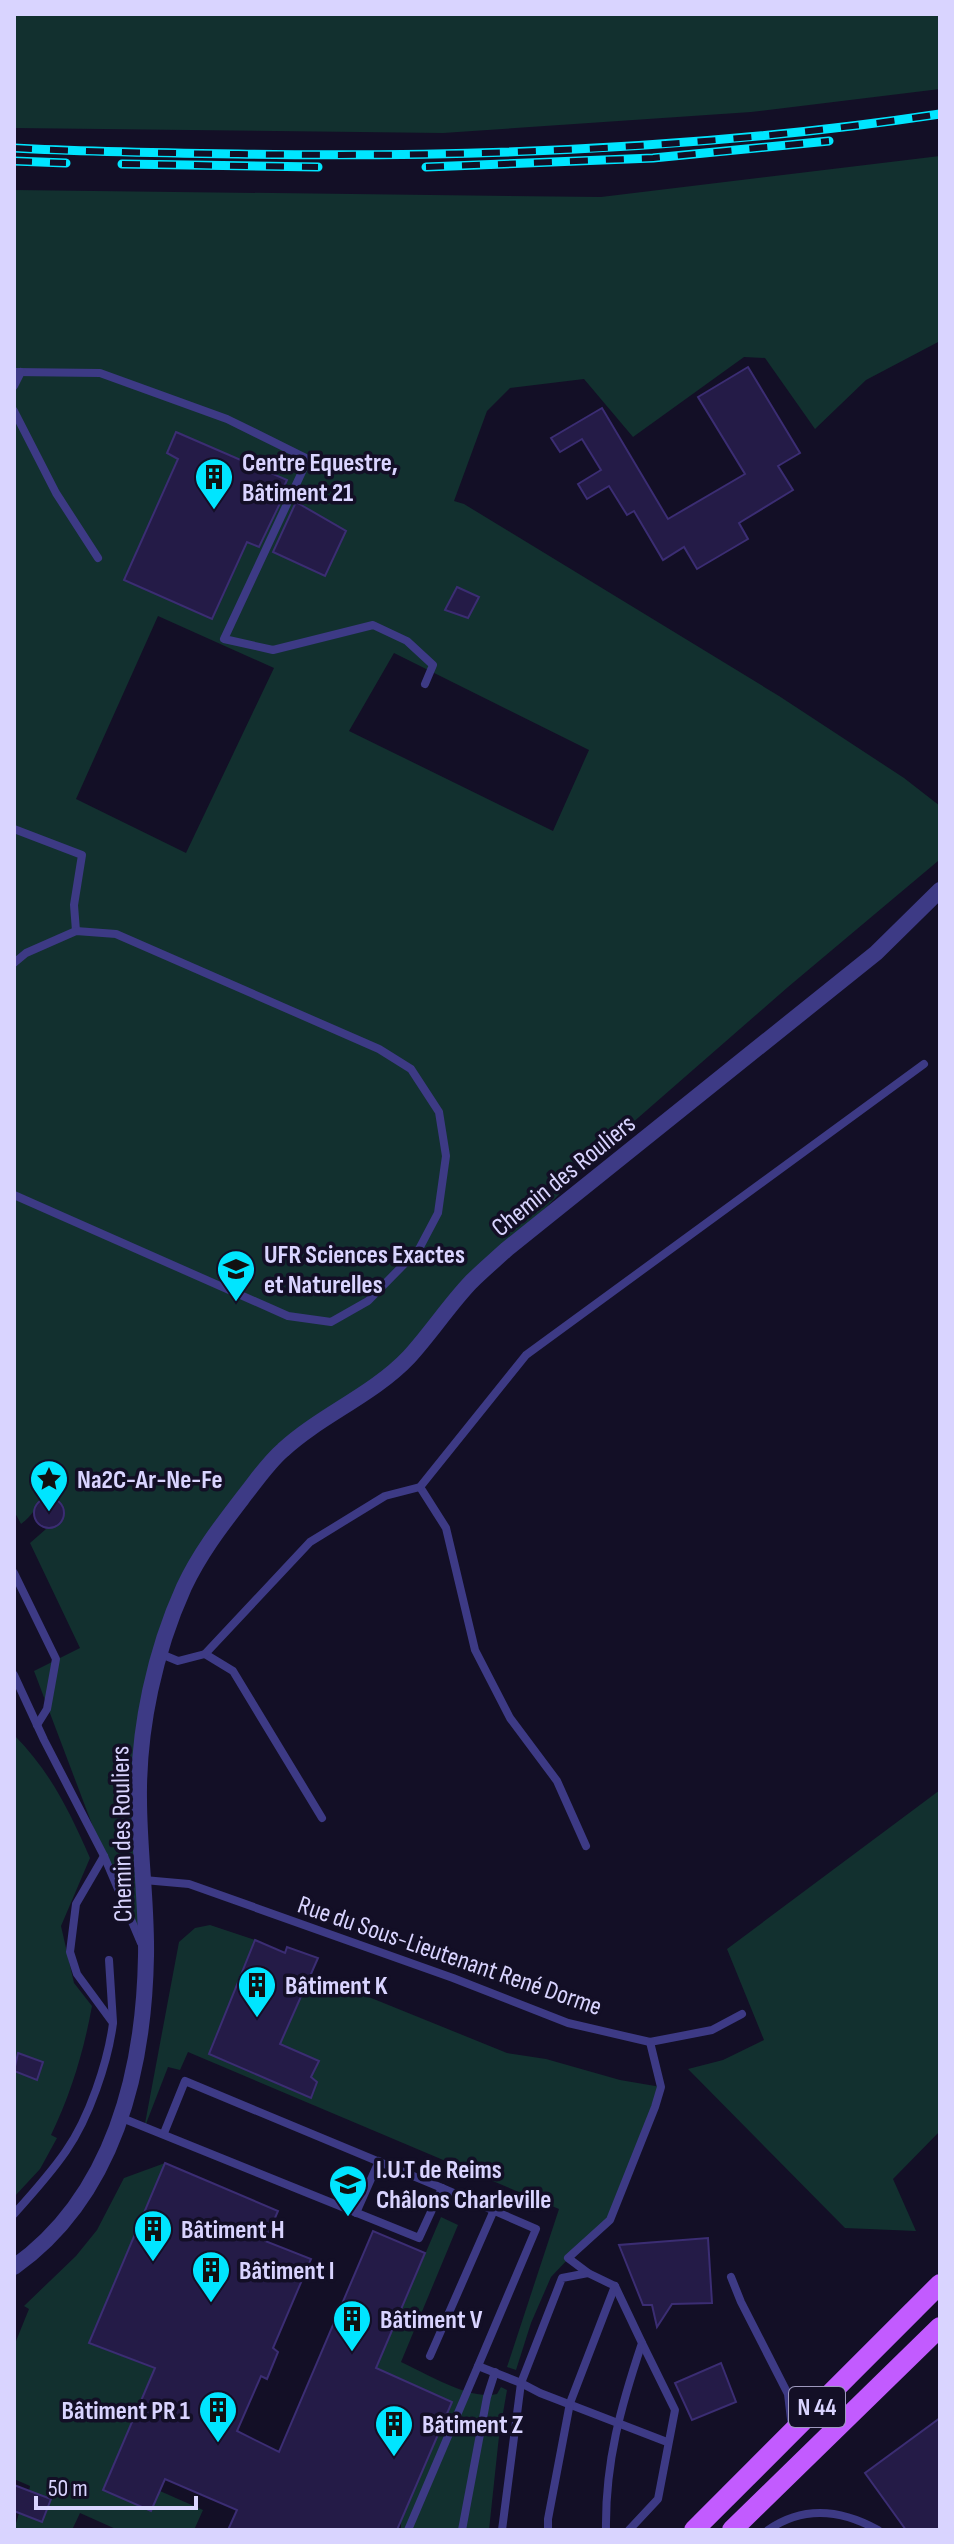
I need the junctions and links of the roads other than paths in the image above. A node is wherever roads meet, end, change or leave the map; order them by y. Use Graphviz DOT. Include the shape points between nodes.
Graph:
graph roads {
  1 [pos="18,372"];
  2 [pos="14,386"];
  3 [pos="14,411"];
  4 [pos="98,558"];
  5 [pos="425,684"];
  6 [pos="15,833"];
  7 [pos="940,890"];
  8 [pos="76,931"];
  9 [pos="14,963"];
  10 [pos="924,1064"];
  11 [pos="14,1195"];
  12 [pos="420,1487"];
  13 [pos="14,1573"];
  14 [pos="161,1654"];
  15 [pos="205,1654"];
  16 [pos="14,1675"];
  17 [pos="37,1725"];
  18 [pos="322,1818"];
  19 [pos="586,1846"];
  20 [pos="104,1856"];
  21 [pos="144,1880"];
  22 [pos="147,1954"];
  23 [pos="109,1960"];
  24 [pos="742,2014"];
  25 [pos="113,2023"];
  26 [pos="650,2042"];
  27 [pos="122,2118"];
  28 [pos="164,2133"];
  29 [pos="379,2161"];
  30 [pos="442,2188"];
  31 [pos="494,2210"];
  32 [pos="356,2213"];
  33 [pos="14,2214"];
  34 [pos="14,2267"];
  35 [pos="588,2273"];
  36 [pos="731,2277"];
  37 [pos="940,2284"];
  38 [pos="615,2286"];
  39 [pos="940,2327"];
  40 [pos="642,2343"];
  41 [pos="430,2356"];
  42 [pos="478,2366"];
  43 [pos="495,2372"];
  44 [pos="521,2383"];
  45 [pos="570,2403"];
  46 [pos="617,2421"];
  47 [pos="793,2432"];
  48 [pos="667,2442"];
  49 [pos="408,2530"];
  50 [pos="462,2530"];
  51 [pos="502,2530"];
  52 [pos="548,2530"];
  53 [pos="606,2530"];
  54 [pos="629,2530"];
  55 [pos="694,2530"];
  56 [pos="732,2530"];
  57 [pos="768,2530"];
  58 [pos="878,2530"];
  1 -- 2 [label="lane"];
  1 -- 5 [label="lane" via="100,373 227,419 308,459 224,639 273,650 373,625 407,641 433,665"];
  3 -- 4 [label="lane" via="56,493"];
  6 -- 8 [label="lane" via="82,855 74,905"];
  7 -- 14 [label="street, Chemin des Rouliers" via="876,953 507,1249 386,1377 283,1450 205,1546 183,1589"];
  8 -- 9 [label="lane"];
  8 -- 11 [label="lane" via="116,934 379,1049 411,1069 439,1112 446,1156 438,1213 419,1249 368,1301 331,1322 288,1316"];
  10 -- 12 [label="lane" via="526,1355"];
  12 -- 15 [label="lane" via="385,1496 310,1542"];
  12 -- 19 [label="lane" via="446,1528 475,1650 510,1718 557,1781"];
  13 -- 17 [label="lane" via="56,1659 47,1709"];
  14 -- 15 [label="lane" via="178,1661"];
  14 -- 21 [label="street, Chemin des Rouliers" via="141,1764"];
  15 -- 18 [label="lane" via="233,1671"];
  16 -- 17 [label="lane"];
  17 -- 20 [label="lane"];
  20 -- 22 [label="lane"];
  20 -- 25 [label="lane" via="76,1904 70,1952 77,1974"];
  21 -- 22 [label="street, Chemin des Rouliers"];
  21 -- 26 [label="lane, Rue du Sous-Lieutenant René Dorme" via="189,1884 568,2023"];
  22 -- 27 [label="street, Chemin des Rouliers" via="138,2056"];
  23 -- 25 [label="lane"];
  24 -- 26 [label="lane, Rue du Sous-Lieutenant René Dorme" via="712,2030"];
  25 -- 33 [label="lane" via="95,2091 67,2150"];
  26 -- 35 [label="lane" via="661,2087 655,2107 610,2220 568,2258"];
  27 -- 28 [label="lane"];
  27 -- 34 [label="street, Chemin des Rouliers" via="101,2166 76,2204 55,2232"];
  28 -- 29 [label="lane" via="185,2081"];
  28 -- 32 [label="lane"];
  29 -- 30 [label="lane"];
  29 -- 32 [label="lane"];
  30 -- 31 [label="lane"];
  30 -- 32 [label="lane" via="419,2238"];
  31 -- 41 [label="lane"];
  31 -- 42 [label="lane" via="536,2229"];
  35 -- 38 [label="lane"];
  35 -- 44 [label="lane" via="562,2278"];
  36 -- 47 [label="lane" via="788,2394"];
  37 -- 47 [label="main road, N 44"];
  38 -- 40 [label="lane"];
  38 -- 45 [label="lane"];
  39 -- 56 [label="main road, N 44"];
  40 -- 46 [label="lane"];
  40 -- 48 [label="lane" via="675,2410"];
  42 -- 43 [label="lane"];
  42 -- 49 [label="lane"];
  43 -- 44 [label="lane"];
  43 -- 50 [label="lane"];
  44 -- 45 [label="lane"];
  44 -- 51 [label="lane"];
  45 -- 46 [label="lane"];
  45 -- 52 [label="lane"];
  46 -- 48 [label="lane"];
  46 -- 53 [label="lane"];
  47 -- 55 [label="main road, N 44"];
  48 -- 54 [label="lane" via="658,2499"];
  57 -- 58 [label="lane" via="796,2515 818,2512 840,2513"];
}
